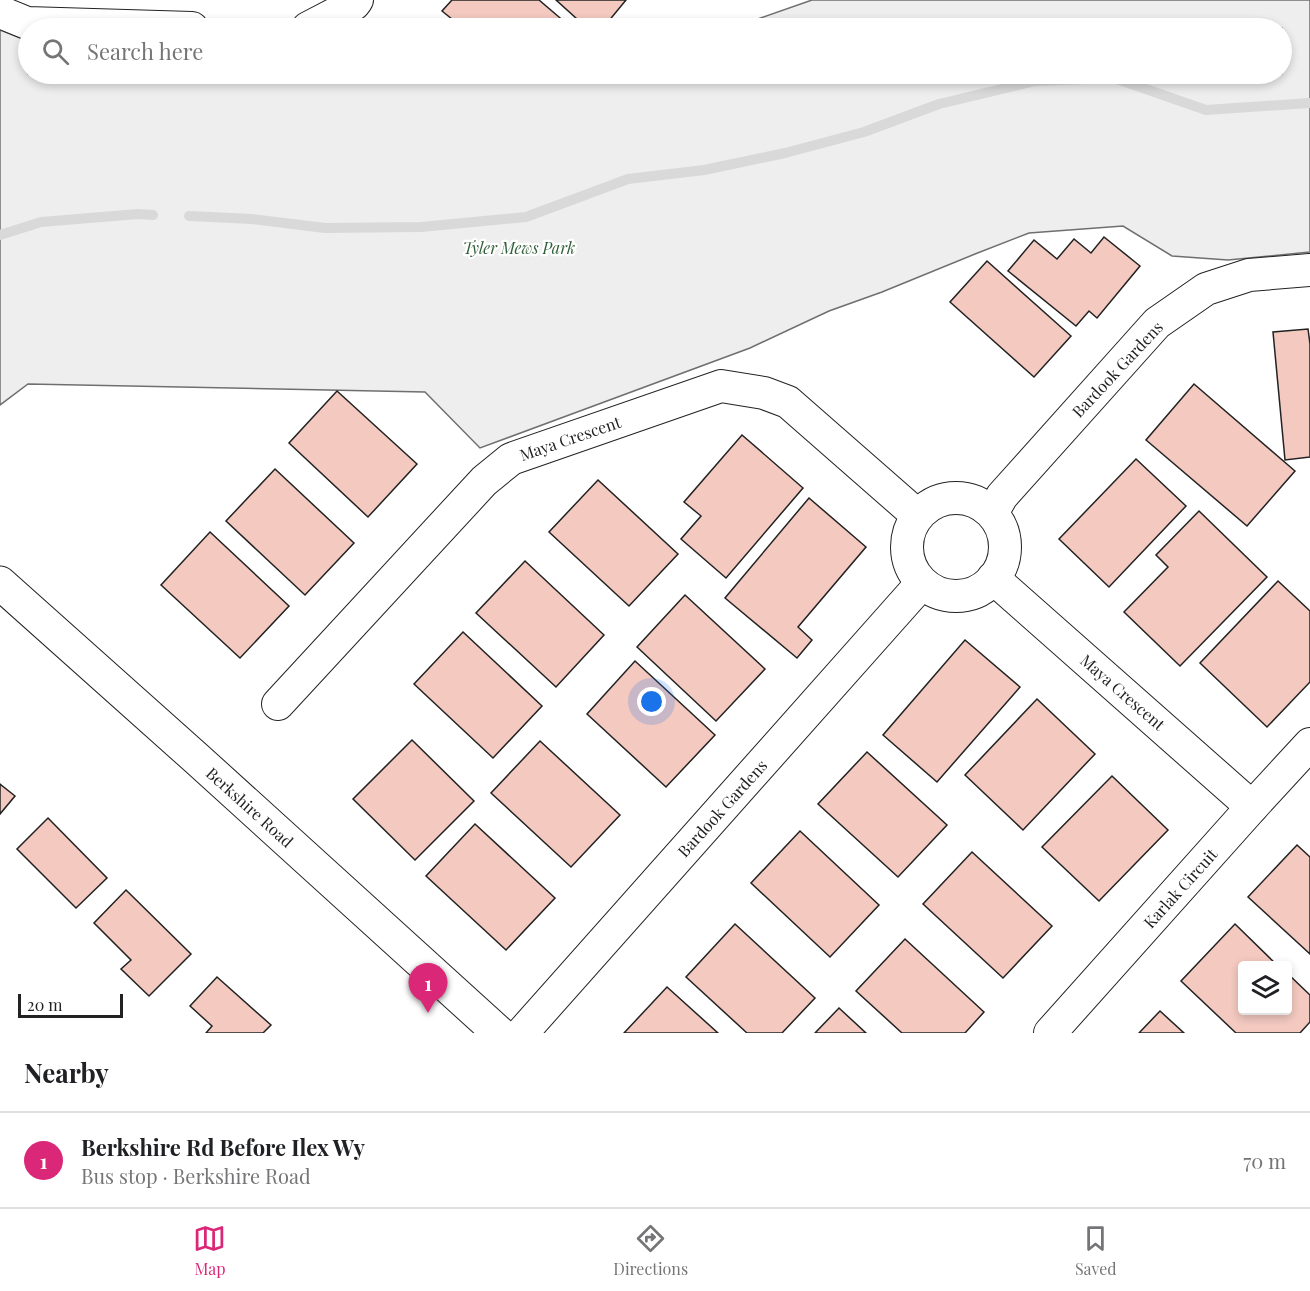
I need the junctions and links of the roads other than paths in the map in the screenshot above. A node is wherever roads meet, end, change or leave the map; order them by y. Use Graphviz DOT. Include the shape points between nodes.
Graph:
graph roads {
  1 [pos="357,0"];
  2 [pos="0,12"];
  3 [pos="327,18"];
  4 [pos="18,19"];
  5 [pos="1310,270"];
  6 [pos="992,513"];
  7 [pos="917,516"];
  8 [pos="993,578"];
  9 [pos="0,583"];
  10 [pos="922,583"];
  11 [pos="278,704"];
  12 [pos="1310,744"];
  13 [pos="1252,807"];
  14 [pos="500,1033"];
  15 [pos="522,1033"];
  16 [pos="1050,1033"];
  1 -- 3 [label="street"];
  2 -- 4 [label="street"];
  5 -- 6 [label="street, Bardook Gardens" via="1249,275 1214,286 1157,323 1002,496"];
  6 -- 7 [label="street" via="978,502 962,497 930,504"];
  6 -- 8 [label="street" via="1005,538 1001,566"];
  7 -- 10 [label="street" via="909,528 907,557"];
  7 -- 11 [label="street, Maya Crescent" via="788,402 764,393 721,386 511,459 484,481"];
  8 -- 10 [label="street" via="982,589 966,595 935,592"];
  8 -- 13 [label="street, Maya Crescent"];
  9 -- 14 [label="main road, Berkshire Road"];
  10 -- 15 [label="street, Bardook Gardens"];
  12 -- 13 [label="street, Karlak Circuit"];
  13 -- 16 [label="street, Karlak Circuit"];
}
